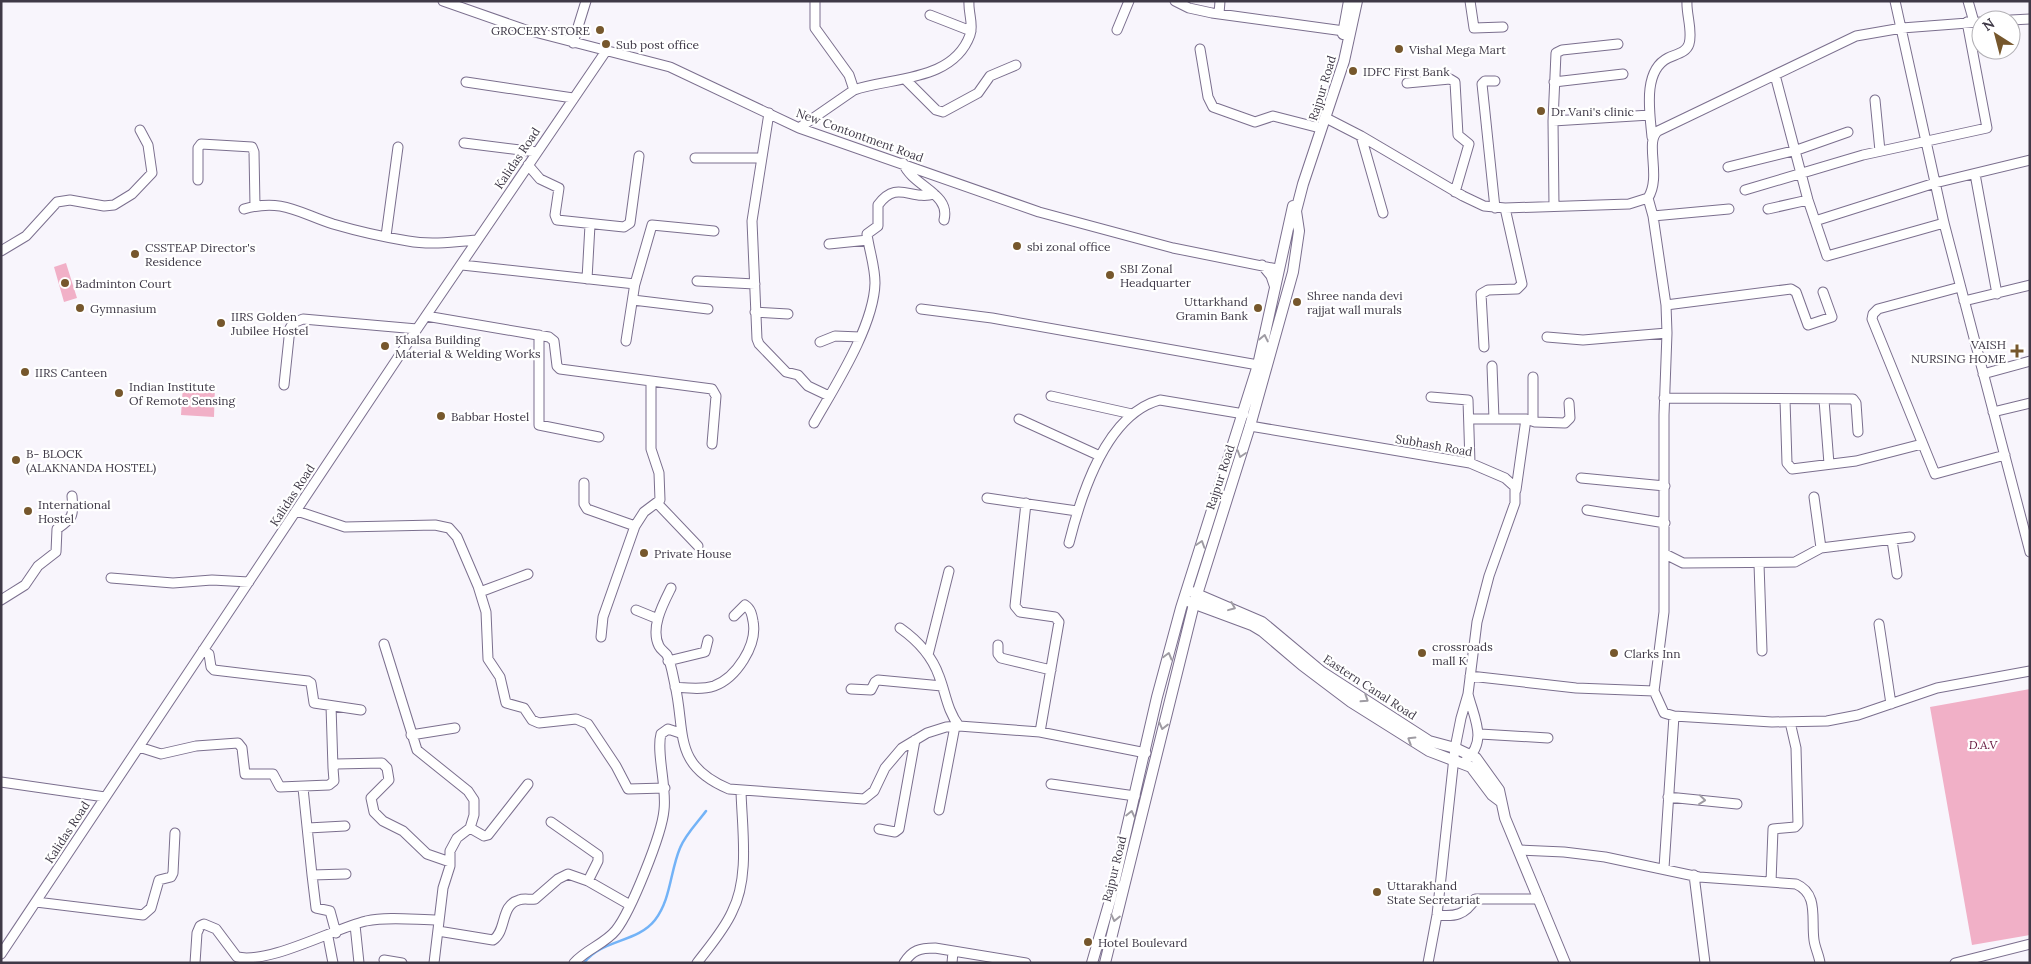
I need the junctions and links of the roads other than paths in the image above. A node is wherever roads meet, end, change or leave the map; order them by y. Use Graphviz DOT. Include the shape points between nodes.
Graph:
graph roads {
  1 [pos="443,1"];
  2 [pos="586,1"];
  3 [pos="815,1"];
  4 [pos="969,1"];
  5 [pos="1129,1"];
  6 [pos="1175,1"];
  7 [pos="1220,1"];
  8 [pos="1349,1"];
  9 [pos="1357,1"];
  10 [pos="1470,1"];
  11 [pos="1687,1"];
  12 [pos="1895,1"];
  13 [pos="462,4"];
  14 [pos="1219,14"];
  15 [pos="930,15"];
  16 [pos="1971,22"];
  17 [pos="1503,27"];
  18 [pos="1902,28"];
  19 [pos="1117,30"];
  20 [pos="1344,31"];
  21 [pos="970,32"];
  22 [pos="573,43"];
  23 [pos="1618,44"];
  24 [pos="1200,49"];
  25 [pos="606,51"];
  26 [pos="1979,60"];
  27 [pos="1016,66"];
  28 [pos="1623,74"];
  29 [pos="1775,75"];
  30 [pos="906,80"];
  31 [pos="1495,81"];
  32 [pos="466,82"];
  33 [pos="1554,82"];
  34 [pos="1407,83"];
  35 [pos="854,90"];
  36 [pos="573,98"];
  37 [pos="1875,100"];
  38 [pos="768,113"];
  39 [pos="1650,115"];
  40 [pos="1326,118"];
  41 [pos="1553,121"];
  42 [pos="1316,127"];
  43 [pos="799,128"];
  44 [pos="140,130"];
  45 [pos="1848,132"];
  46 [pos="1361,136"];
  47 [pos="1652,137"];
  48 [pos="1925,142"];
  49 [pos="464,143"];
  50 [pos="398,147"];
  51 [pos="1796,150"];
  52 [pos="537,152"];
  53 [pos="1880,152"];
  54 [pos="639,156"];
  55 [pos="696,158"];
  56 [pos="761,158"];
  57 [pos="2030,160"];
  58 [pos="903,163"];
  59 [pos="528,165"];
  60 [pos="1728,167"];
  61 [pos="1975,174"];
  62 [pos="1802,175"];
  63 [pos="198,180"];
  64 [pos="1934,183"];
  65 [pos="1745,190"];
  66 [pos="1455,192"];
  67 [pos="934,194"];
  68 [pos="1648,198"];
  69 [pos="1808,200"];
  70 [pos="255,206"];
  71 [pos="1554,206"];
  72 [pos="1495,208"];
  73 [pos="1505,208"];
  74 [pos="244,209"];
  75 [pos="1729,209"];
  76 [pos="1768,209"];
  77 [pos="1383,213"];
  78 [pos="1653,216"];
  79 [pos="944,220"];
  80 [pos="1815,221"];
  81 [pos="1944,223"];
  82 [pos="590,225"];
  83 [pos="714,231"];
  84 [pos="386,236"];
  85 [pos="868,236"];
  86 [pos="477,240"];
  87 [pos="829,244"];
  88 [pos="1,251"];
  89 [pos="462,264"];
  90 [pos="1262,265"];
  91 [pos="1294,265"];
  92 [pos="1278,268"];
  93 [pos="1292,277"];
  94 [pos="587,279"];
  95 [pos="697,281"];
  96 [pos="636,283"];
  97 [pos="755,284"];
  98 [pos="2030,285"];
  99 [pos="1960,287"];
  100 [pos="1275,288"];
  101 [pos="1823,292"];
  102 [pos="1997,294"];
  103 [pos="633,300"];
  104 [pos="1964,301"];
  105 [pos="1666,305"];
  106 [pos="708,309"];
  107 [pos="921,309"];
  108 [pos="755,312"];
  109 [pos="788,314"];
  110 [pos="426,316"];
  111 [pos="417,329"];
  112 [pos="1667,333"];
  113 [pos="539,336"];
  114 [pos="860,337"];
  115 [pos="1547,337"];
  116 [pos="626,341"];
  117 [pos="820,342"];
  118 [pos="1484,347"];
  119 [pos="2030,361"];
  120 [pos="1258,365"];
  121 [pos="1492,366"];
  122 [pos="1983,374"];
  123 [pos="1533,377"];
  124 [pos="651,381"];
  125 [pos="284,385"];
  126 [pos="829,396"];
  127 [pos="1051,396"];
  128 [pos="1431,397"];
  129 [pos="1664,398"];
  130 [pos="1785,400"];
  131 [pos="1824,400"];
  132 [pos="1570,403"];
  133 [pos="2030,403"];
  134 [pos="1993,412"];
  135 [pos="1132,414"];
  136 [pos="1244,414"];
  137 [pos="1019,419"];
  138 [pos="1470,419"];
  139 [pos="1494,419"];
  140 [pos="1529,420"];
  141 [pos="814,423"];
  142 [pos="1250,426"];
  143 [pos="1858,432"];
  144 [pos="598,437"];
  145 [pos="712,444"];
  146 [pos="1922,444"];
  147 [pos="2005,455"];
  148 [pos="1100,456"];
  149 [pos="1470,463"];
  150 [pos="1829,464"];
  151 [pos="1581,478"];
  152 [pos="584,483"];
  153 [pos="1665,486"];
  154 [pos="72,496"];
  155 [pos="1516,496"];
  156 [pos="1814,497"];
  157 [pos="987,498"];
  158 [pos="1026,503"];
  159 [pos="658,504"];
  160 [pos="297,510"];
  161 [pos="1587,510"];
  162 [pos="1077,511"];
  163 [pos="1665,523"];
  164 [pos="634,526"];
  165 [pos="1910,537"];
  166 [pos="1892,540"];
  167 [pos="1069,543"];
  168 [pos="698,546"];
  169 [pos="1821,548"];
  170 [pos="2030,552"];
  171 [pos="1665,554"];
  172 [pos="1759,564"];
  173 [pos="949,571"];
  174 [pos="528,574"];
  175 [pos="1897,574"];
  176 [pos="111,578"];
  177 [pos="250,582"];
  178 [pos="671,588"];
  179 [pos="480,592"];
  180 [pos="1185,595"];
  181 [pos="1196,599"];
  182 [pos="1,600"];
  183 [pos="636,610"];
  184 [pos="734,616"];
  185 [pos="658,619"];
  186 [pos="1879,624"];
  187 [pos="900,628"];
  188 [pos="601,637"];
  189 [pos="708,640"];
  190 [pos="384,644"];
  191 [pos="998,645"];
  192 [pos="203,650"];
  193 [pos="1762,651"];
  194 [pos="928,655"];
  195 [pos="668,661"];
  196 [pos="1051,670"];
  197 [pos="2030,671"];
  198 [pos="1470,676"];
  199 [pos="942,686"];
  200 [pos="675,687"];
  201 [pos="851,689"];
  202 [pos="1654,691"];
  203 [pos="1468,694"];
  204 [pos="1891,704"];
  205 [pos="331,706"];
  206 [pos="361,710"];
  207 [pos="1674,716"];
  208 [pos="1790,722"];
  209 [pos="957,726"];
  210 [pos="455,728"];
  211 [pos="1040,732"];
  212 [pos="680,733"];
  213 [pos="1480,734"];
  214 [pos="411,735"];
  215 [pos="1548,738"];
  216 [pos="915,740"];
  217 [pos="139,747"];
  218 [pos="1455,748"];
  219 [pos="1146,753"];
  220 [pos="1472,755"];
  221 [pos="1459,761"];
  222 [pos="333,768"];
  223 [pos="1,782"];
  224 [pos="528,784"];
  225 [pos="1052,784"];
  226 [pos="303,788"];
  227 [pos="665,788"];
  228 [pos="740,791"];
  229 [pos="1135,796"];
  230 [pos="1668,796"];
  231 [pos="105,797"];
  232 [pos="1500,801"];
  233 [pos="1737,804"];
  234 [pos="940,810"];
  235 [pos="551,822"];
  236 [pos="345,826"];
  237 [pos="308,828"];
  238 [pos="470,828"];
  239 [pos="879,829"];
  240 [pos="175,833"];
  241 [pos="1519,850"];
  242 [pos="450,862"];
  243 [pos="1664,868"];
  244 [pos="346,874"];
  245 [pos="312,875"];
  246 [pos="1694,875"];
  247 [pos="588,881"];
  248 [pos="1771,882"];
  249 [pos="1539,899"];
  250 [pos="36,902"];
  251 [pos="630,905"];
  252 [pos="1437,915"];
  253 [pos="440,920"];
  254 [pos="354,925"];
  255 [pos="438,931"];
  256 [pos="332,935"];
  257 [pos="2030,944"];
  258 [pos="953,952"];
  259 [pos="1,954"];
  260 [pos="240,960"];
  261 [pos="384,960"];
  262 [pos="196,963"];
  263 [pos="333,963"];
  264 [pos="359,963"];
  265 [pos="402,963"];
  266 [pos="434,963"];
  267 [pos="574,963"];
  268 [pos="697,963"];
  269 [pos="904,963"];
  270 [pos="952,963"];
  271 [pos="1026,963"];
  272 [pos="1092,963"];
  273 [pos="1105,963"];
  274 [pos="1428,963"];
  275 [pos="1565,963"];
  276 [pos="1704,963"];
  277 [pos="1820,963"];
  278 [pos="1956,963"];
  1 -- 13 [label="street, New Contontment Road"];
  2 -- 22 [label="street"];
  3 -- 35 [label="street" via="815,28 849,75"];
  4 -- 21 [label="street"];
  5 -- 19 [label="street"];
  6 -- 14 [label="street" via="1189,8"];
  7 -- 14 [label="street"];
  8 -- 20 [label="main road, Rajpur Road"];
  9 -- 40 [label="main road, Rajpur Road" via="1344,61"];
  10 -- 17 [label="street" via="1474,28"];
  11 -- 39 [label="street" via="1690,42 1684,52 1668,58 1656,69 1651,86"];
  12 -- 18 [label="street"];
  13 -- 22 [label="street, New Contontment Road"];
  14 -- 20 [label="street"];
  15 -- 21 [label="street"];
  16 -- 18 [label="street"];
  18 -- 29 [label="street" via="1856,36"];
  18 -- 48 [label="street"];
  20 -- 42 [label="main road, Rajpur Road" via="1337,64"];
  21 -- 30 [label="street" via="952,58 928,73"];
  22 -- 25 [label="street, New Contontment Road"];
  23 -- 33 [label="street" via="1559,51 1555,56"];
  24 -- 42 [label="street" via="1208,97 1213,107 1256,122 1273,116"];
  25 -- 36 [label="street, Kalidas Road"];
  25 -- 38 [label="street, New Contontment Road" via="670,67"];
  26 -- 48 [label="street" via="1987,128"];
  27 -- 30 [label="street" via="990,76 978,93 943,112 936,110"];
  28 -- 33 [label="street"];
  29 -- 47 [label="street" via="1658,131"];
  29 -- 51 [label="street"];
  30 -- 35 [label="street"];
  31 -- 72 [label="street" via="1482,84"];
  32 -- 36 [label="street"];
  33 -- 41 [label="street"];
  34 -- 66 [label="street" via="1450,79 1455,82 1458,135 1469,144"];
  35 -- 43 [label="street"];
  36 -- 52 [label="street, Kalidas Road"];
  37 -- 53 [label="street"];
  38 -- 43 [label="street, New Contontment Road"];
  38 -- 56 [label="street"];
  39 -- 41 [label="street"];
  39 -- 47 [label="street"];
  40 -- 46 [label="street"];
  40 -- 91 [label="main road, Rajpur Road" via="1296,211 1299,231"];
  41 -- 71 [label="street"];
  42 -- 92 [label="main road, Rajpur Road"];
  43 -- 58 [label="street, New Contontment Road"];
  44 -- 88 [label="street" via="148,145 152,173 132,194 109,205 70,200 57,202 26,236"];
  45 -- 51 [label="street"];
  46 -- 66 [label="street"];
  46 -- 77 [label="street"];
  47 -- 68 [label="street" via="1655,179"];
  48 -- 53 [label="street"];
  48 -- 64 [label="street"];
  49 -- 52 [label="street"];
  50 -- 84 [label="street"];
  51 -- 60 [label="street"];
  51 -- 62 [label="street"];
  52 -- 59 [label="street, Kalidas Road"];
  53 -- 62 [label="street"];
  54 -- 82 [label="street" via="629,225"];
  55 -- 56 [label="street"];
  56 -- 97 [label="street" via="752,222"];
  57 -- 61 [label="street"];
  58 -- 67 [label="street" via="912,178"];
  58 -- 90 [label="street, New Contontment Road" via="1039,212 1173,248"];
  59 -- 82 [label="street" via="540,179 559,186 557,220"];
  59 -- 86 [label="street, Kalidas Road"];
  61 -- 64 [label="street"];
  61 -- 102 [label="street"];
  62 -- 65 [label="street"];
  62 -- 69 [label="street"];
  63 -- 70 [label="street" via="198,148 201,144 252,148"];
  64 -- 80 [label="street"];
  64 -- 81 [label="street"];
  66 -- 72 [label="street"];
  67 -- 79 [label="street" via="945,205"];
  67 -- 85 [label="street" via="890,193 878,205 877,227"];
  68 -- 71 [label="street" via="1639,203 1617,206"];
  68 -- 78 [label="street"];
  69 -- 76 [label="street"];
  69 -- 80 [label="street"];
  70 -- 74 [label="street"];
  70 -- 84 [label="street" via="294,208 331,223"];
  71 -- 73 [label="street"];
  72 -- 73 [label="street"];
  73 -- 118 [label="street" via="1522,284 1517,289 1488,290 1481,294"];
  75 -- 78 [label="street"];
  78 -- 105 [label="street"];
  80 -- 81 [label="street" via="1827,256"];
  81 -- 99 [label="street"];
  82 -- 94 [label="street"];
  83 -- 96 [label="street" via="652,225"];
  84 -- 86 [label="street" via="420,243"];
  85 -- 87 [label="street"];
  85 -- 114 [label="street" via="875,288"];
  86 -- 89 [label="street, Kalidas Road"];
  89 -- 94 [label="street"];
  89 -- 110 [label="street, Kalidas Road"];
  90 -- 92 [label="street, New Contontment Road"];
  90 -- 100 [label="street"];
  91 -- 92 [label="main road" via="1289,260"];
  91 -- 93 [label="main road, Rajpur Road"];
  92 -- 93 [label="main road" via="1282,279"];
  92 -- 100 [label="main road, Rajpur Road"];
  93 -- 142 [label="main road, Rajpur Road"];
  94 -- 96 [label="street"];
  95 -- 97 [label="street"];
  96 -- 103 [label="street"];
  97 -- 108 [label="street"];
  98 -- 102 [label="street"];
  99 -- 104 [label="street"];
  99 -- 146 [label="street" via="1878,309 1873,314 1872,320"];
  120 -- 100 [label="main road, Rajpur Road, one-way"];
  101 -- 105 [label="street" via="1832,317 1808,325 1796,292 1791,289"];
  102 -- 104 [label="street"];
  103 -- 106 [label="street"];
  103 -- 116 [label="street"];
  104 -- 122 [label="street"];
  105 -- 112 [label="street"];
  107 -- 120 [label="street" via="992,318"];
  108 -- 109 [label="street"];
  108 -- 126 [label="street" via="760,344 786,372 798,375 808,386"];
  110 -- 111 [label="street, Kalidas Road"];
  110 -- 113 [label="street"];
  111 -- 125 [label="street" via="298,320 290,328"];
  111 -- 160 [label="street, Kalidas Road"];
  112 -- 115 [label="street" via="1583,340"];
  112 -- 129 [label="street"];
  113 -- 124 [label="street" via="554,341 560,369"];
  113 -- 144 [label="street" via="539,425"];
  114 -- 117 [label="street" via="834,336"];
  114 -- 126 [label="street"];
  119 -- 122 [label="street"];
  120 -- 136 [label="main road, Rajpur Road"];
  121 -- 139 [label="street"];
  122 -- 134 [label="street"];
  123 -- 140 [label="street"];
  124 -- 145 [label="street" via="714,391"];
  124 -- 159 [label="street" via="651,446 659,473 661,494"];
  126 -- 141 [label="street"];
  127 -- 135 [label="street"];
  128 -- 138 [label="street" via="1466,398"];
  129 -- 130 [label="street"];
  129 -- 153 [label="street"];
  130 -- 131 [label="street"];
  130 -- 150 [label="street" via="1788,467"];
  131 -- 143 [label="street" via="1855,401"];
  131 -- 150 [label="street"];
  132 -- 140 [label="street" via="1568,422"];
  133 -- 134 [label="street"];
  134 -- 147 [label="street"];
  135 -- 136 [label="street" via="1160,400"];
  135 -- 148 [label="street"];
  180 -- 136 [label="main road, Rajpur Road, one-way"];
  137 -- 148 [label="street"];
  138 -- 139 [label="street"];
  138 -- 149 [label="street"];
  139 -- 140 [label="street"];
  140 -- 155 [label="street"];
  142 -- 149 [label="street, Subhash Road"];
  142 -- 181 [label="main road, Rajpur Road, one-way"];
  146 -- 147 [label="street" via="1935,474"];
  146 -- 150 [label="street" via="1893,453"];
  147 -- 170 [label="street"];
  148 -- 162 [label="street"];
  149 -- 155 [label="street, Subhash Road" via="1509,481 1515,487"];
  151 -- 153 [label="street"];
  152 -- 164 [label="street" via="586,508"];
  153 -- 163 [label="street"];
  154 -- 182 [label="street" via="73,514 57,530 56,552 42,562 24,585"];
  155 -- 198 [label="street" via="1482,601"];
  156 -- 169 [label="street"];
  157 -- 158 [label="street"];
  158 -- 162 [label="street"];
  158 -- 196 [label="street" via="1015,606 1020,612 1058,619"];
  159 -- 164 [label="street" via="644,512"];
  159 -- 168 [label="street"];
  160 -- 177 [label="street, Kalidas Road"];
  160 -- 179 [label="street" via="345,527 427,525 448,528 457,537"];
  161 -- 163 [label="street"];
  162 -- 167 [label="street"];
  163 -- 171 [label="street"];
  164 -- 188 [label="street" via="603,617"];
  165 -- 166 [label="street"];
  166 -- 169 [label="street"];
  166 -- 175 [label="street"];
  169 -- 172 [label="street" via="1795,562"];
  171 -- 172 [label="street" via="1683,563"];
  171 -- 202 [label="street" via="1664,612"];
  172 -- 193 [label="street"];
  173 -- 194 [label="street"];
  174 -- 179 [label="street"];
  176 -- 177 [label="street" via="173,583"];
  177 -- 192 [label="street, Kalidas Road"];
  178 -- 185 [label="street"];
  179 -- 227 [label="street" via="486,612 488,659 499,674 506,702 524,708 532,720 539,723 584,721 600,740 628,789"];
  180 -- 181 [label="main road, Eastern Canal Road"];
  219 -- 180 [label="main road, Rajpur Road, one-way" via="1157,697"];
  181 -- 218 [label="main road, Eastern Canal Road, one-way" via="1262,622 1327,675 1429,741"];
  221 -- 181 [label="main road, Eastern Canal Road, one-way" via="1429,751 1351,702 1252,625"];
  181 -- 273 [label="main road, Rajpur Road, one-way"];
  183 -- 185 [label="street"];
  184 -- 200 [label="street" via="742,606 750,609 754,634 749,651 726,678 713,687"];
  185 -- 195 [label="street" via="658,642"];
  186 -- 204 [label="street"];
  187 -- 194 [label="street" via="914,638"];
  189 -- 195 [label="street" via="705,652"];
  190 -- 214 [label="street"];
  191 -- 196 [label="street" via="1001,658"];
  192 -- 205 [label="street" via="209,654 210,667 214,670 308,681 314,703"];
  192 -- 217 [label="street, Kalidas Road"];
  194 -- 199 [label="street"];
  195 -- 200 [label="street"];
  196 -- 211 [label="street"];
  197 -- 204 [label="street" via="1937,688"];
  198 -- 202 [label="street" via="1585,688"];
  198 -- 203 [label="street"];
  199 -- 201 [label="street" via="878,680 871,690"];
  199 -- 209 [label="street"];
  200 -- 212 [label="street"];
  202 -- 207 [label="street" via="1664,713"];
  203 -- 213 [label="street"];
  203 -- 218 [label="street"];
  204 -- 208 [label="street" via="1827,721"];
  205 -- 206 [label="street"];
  205 -- 222 [label="street"];
  207 -- 208 [label="street"];
  207 -- 230 [label="street"];
  208 -- 248 [label="street" via="1796,748 1798,824 1773,828"];
  209 -- 211 [label="street"];
  209 -- 216 [label="street" via="937,729"];
  209 -- 234 [label="street"];
  210 -- 214 [label="street"];
  211 -- 219 [label="street"];
  212 -- 227 [label="street" via="668,729 661,734"];
  212 -- 228 [label="street" via="689,757 708,778"];
  213 -- 215 [label="street"];
  213 -- 220 [label="street"];
  214 -- 238 [label="street" via="420,754 472,795 474,804"];
  216 -- 228 [label="street" via="892,758 874,791 864,799"];
  216 -- 239 [label="street" via="900,829 895,832"];
  217 -- 226 [label="street" via="161,754 196,746 238,743 242,748 246,775 273,774 279,786"];
  217 -- 231 [label="street, Kalidas Road"];
  218 -- 220 [label="main road, Eastern Canal Road"];
  218 -- 221 [label="street"];
  219 -- 229 [label="main road, Rajpur Road"];
  220 -- 221 [label="street"];
  220 -- 232 [label="main road, Eastern Canal Road" via="1499,790"];
  221 -- 232 [label="main road, Eastern Canal Road" via="1471,767"];
  221 -- 252 [label="street"];
  222 -- 226 [label="street" via="332,784"];
  222 -- 242 [label="street" via="336,764 384,764 389,780 371,798 374,812 383,821 403,831 427,854"];
  223 -- 231 [label="street"];
  224 -- 238 [label="street" via="488,835"];
  225 -- 229 [label="street"];
  226 -- 237 [label="street"];
  227 -- 251 [label="street" via="659,835"];
  228 -- 268 [label="street" via="742,871 736,902 727,921"];
  272 -- 229 [label="main road, Rajpur Road, one-way"];
  230 -- 233 [label="street, one-way"];
  230 -- 243 [label="street"];
  231 -- 250 [label="street, Kalidas Road"];
  232 -- 241 [label="main road, Eastern Canal Road"];
  235 -- 247 [label="street" via="598,855"];
  236 -- 237 [label="street"];
  237 -- 245 [label="street"];
  238 -- 242 [label="street" via="454,842"];
  240 -- 250 [label="street" via="173,873 159,880 151,908 146,914 140,916"];
  241 -- 243 [label="street" via="1564,852"];
  241 -- 249 [label="main road, Eastern Canal Road"];
  242 -- 253 [label="street"];
  243 -- 246 [label="street"];
  244 -- 245 [label="street"];
  245 -- 256 [label="street" via="316,908 330,910"];
  246 -- 248 [label="street"];
  246 -- 276 [label="street"];
  247 -- 251 [label="street"];
  247 -- 255 [label="street" via="568,874 558,878 535,899 514,902 506,912 498,937 493,940"];
  248 -- 277 [label="street" via="1796,884 1808,893 1812,900 1814,943"];
  249 -- 252 [label="street" via="1475,899 1456,917"];
  249 -- 275 [label="main road, Eastern Canal Road"];
  250 -- 259 [label="street, Kalidas Road"];
  251 -- 267 [label="street" via="616,930"];
  252 -- 274 [label="street"];
  253 -- 254 [label="street" via="378,919"];
  253 -- 255 [label="street"];
  254 -- 256 [label="street"];
  254 -- 264 [label="street"];
  255 -- 266 [label="street"];
  256 -- 260 [label="street" via="266,956"];
  256 -- 263 [label="street"];
  257 -- 278 [label="street"];
  258 -- 269 [label="street" via="922,948 910,954"];
  258 -- 270 [label="street"];
  258 -- 271 [label="street"];
  260 -- 262 [label="street" via="216,929 204,924 198,929"];
  261 -- 265 [label="street"];
}
